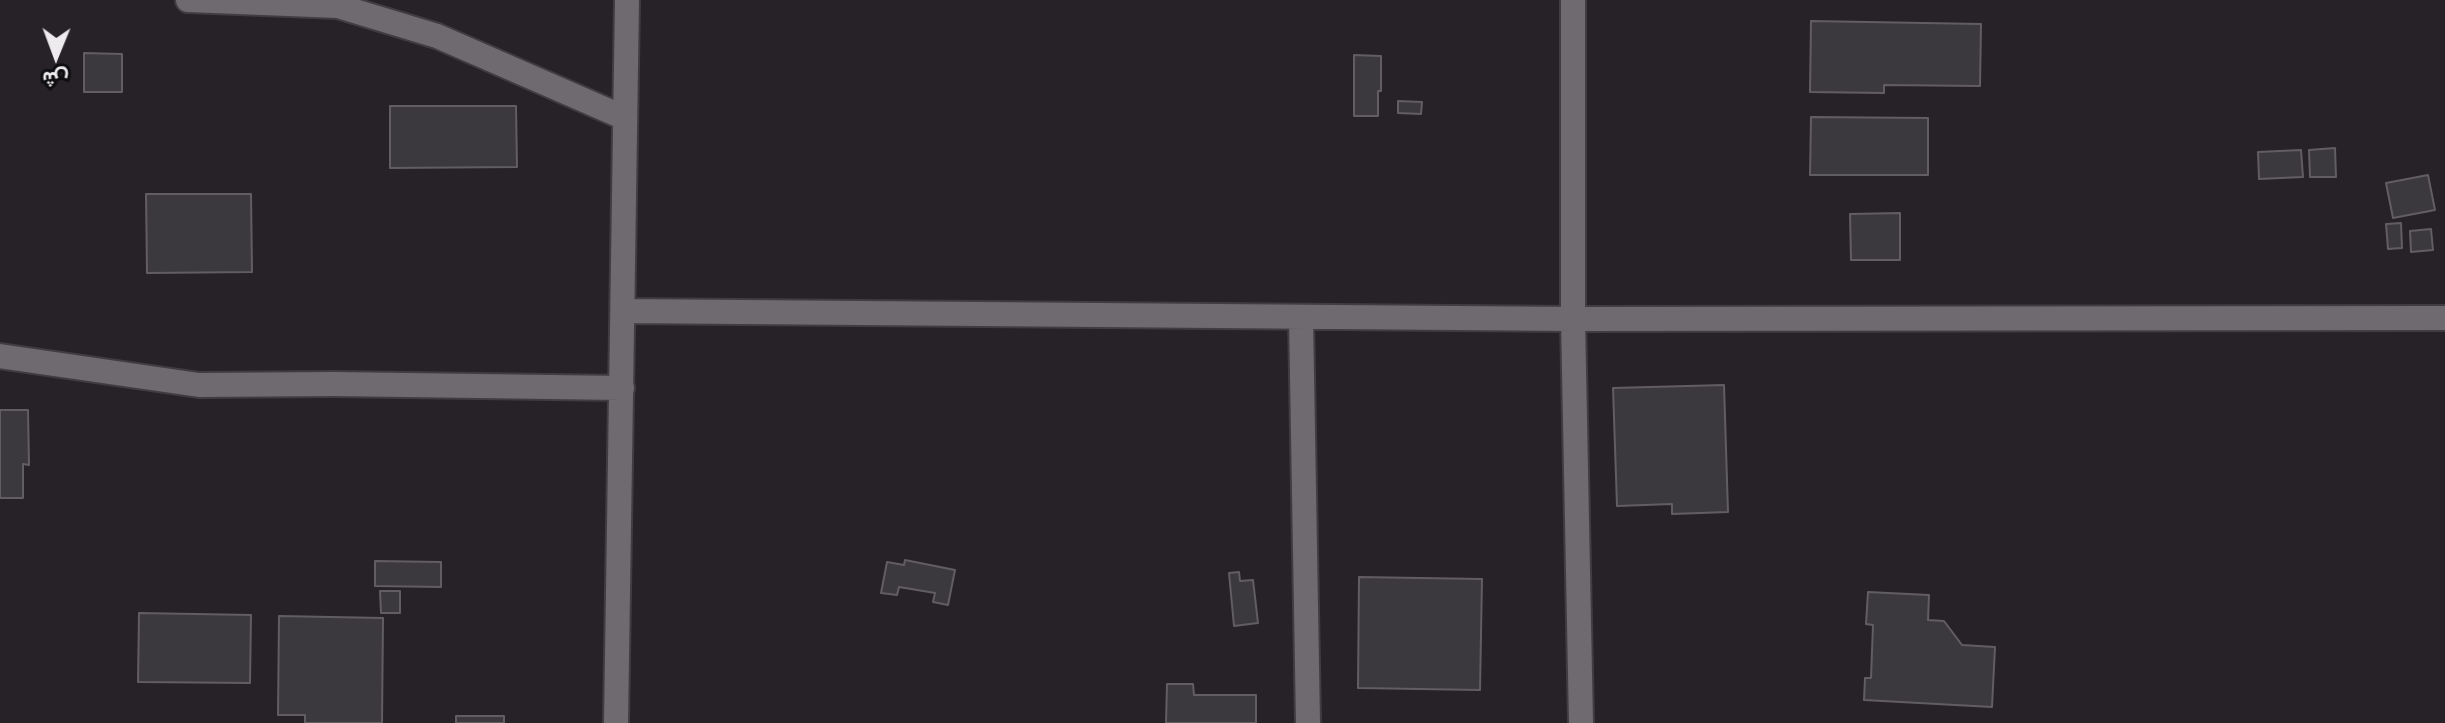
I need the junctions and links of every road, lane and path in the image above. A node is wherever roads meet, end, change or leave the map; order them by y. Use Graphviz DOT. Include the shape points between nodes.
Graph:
graph roads {
  1 [pos="188,0"];
  2 [pos="627,0"];
  3 [pos="1573,0"];
  4 [pos="625,118"];
  5 [pos="623,311"];
  6 [pos="1301,317"];
  7 [pos="2445,318"];
  8 [pos="1573,319"];
  9 [pos="0,356"];
  10 [pos="622,388"];
  11 [pos="616,723"];
  12 [pos="1308,723"];
  13 [pos="1581,723"];
  1 -- 4 [label="street" via="338,6 437,36"];
  2 -- 4 [label="street"];
  3 -- 8 [label="street"];
  4 -- 5 [label="street"];
  5 -- 6 [label="street"];
  5 -- 10 [label="street"];
  6 -- 8 [label="street"];
  6 -- 12 [label="street"];
  7 -- 8 [label="street"];
  8 -- 13 [label="street"];
  9 -- 10 [label="street" via="199,385"];
  10 -- 11 [label="street"];
}
